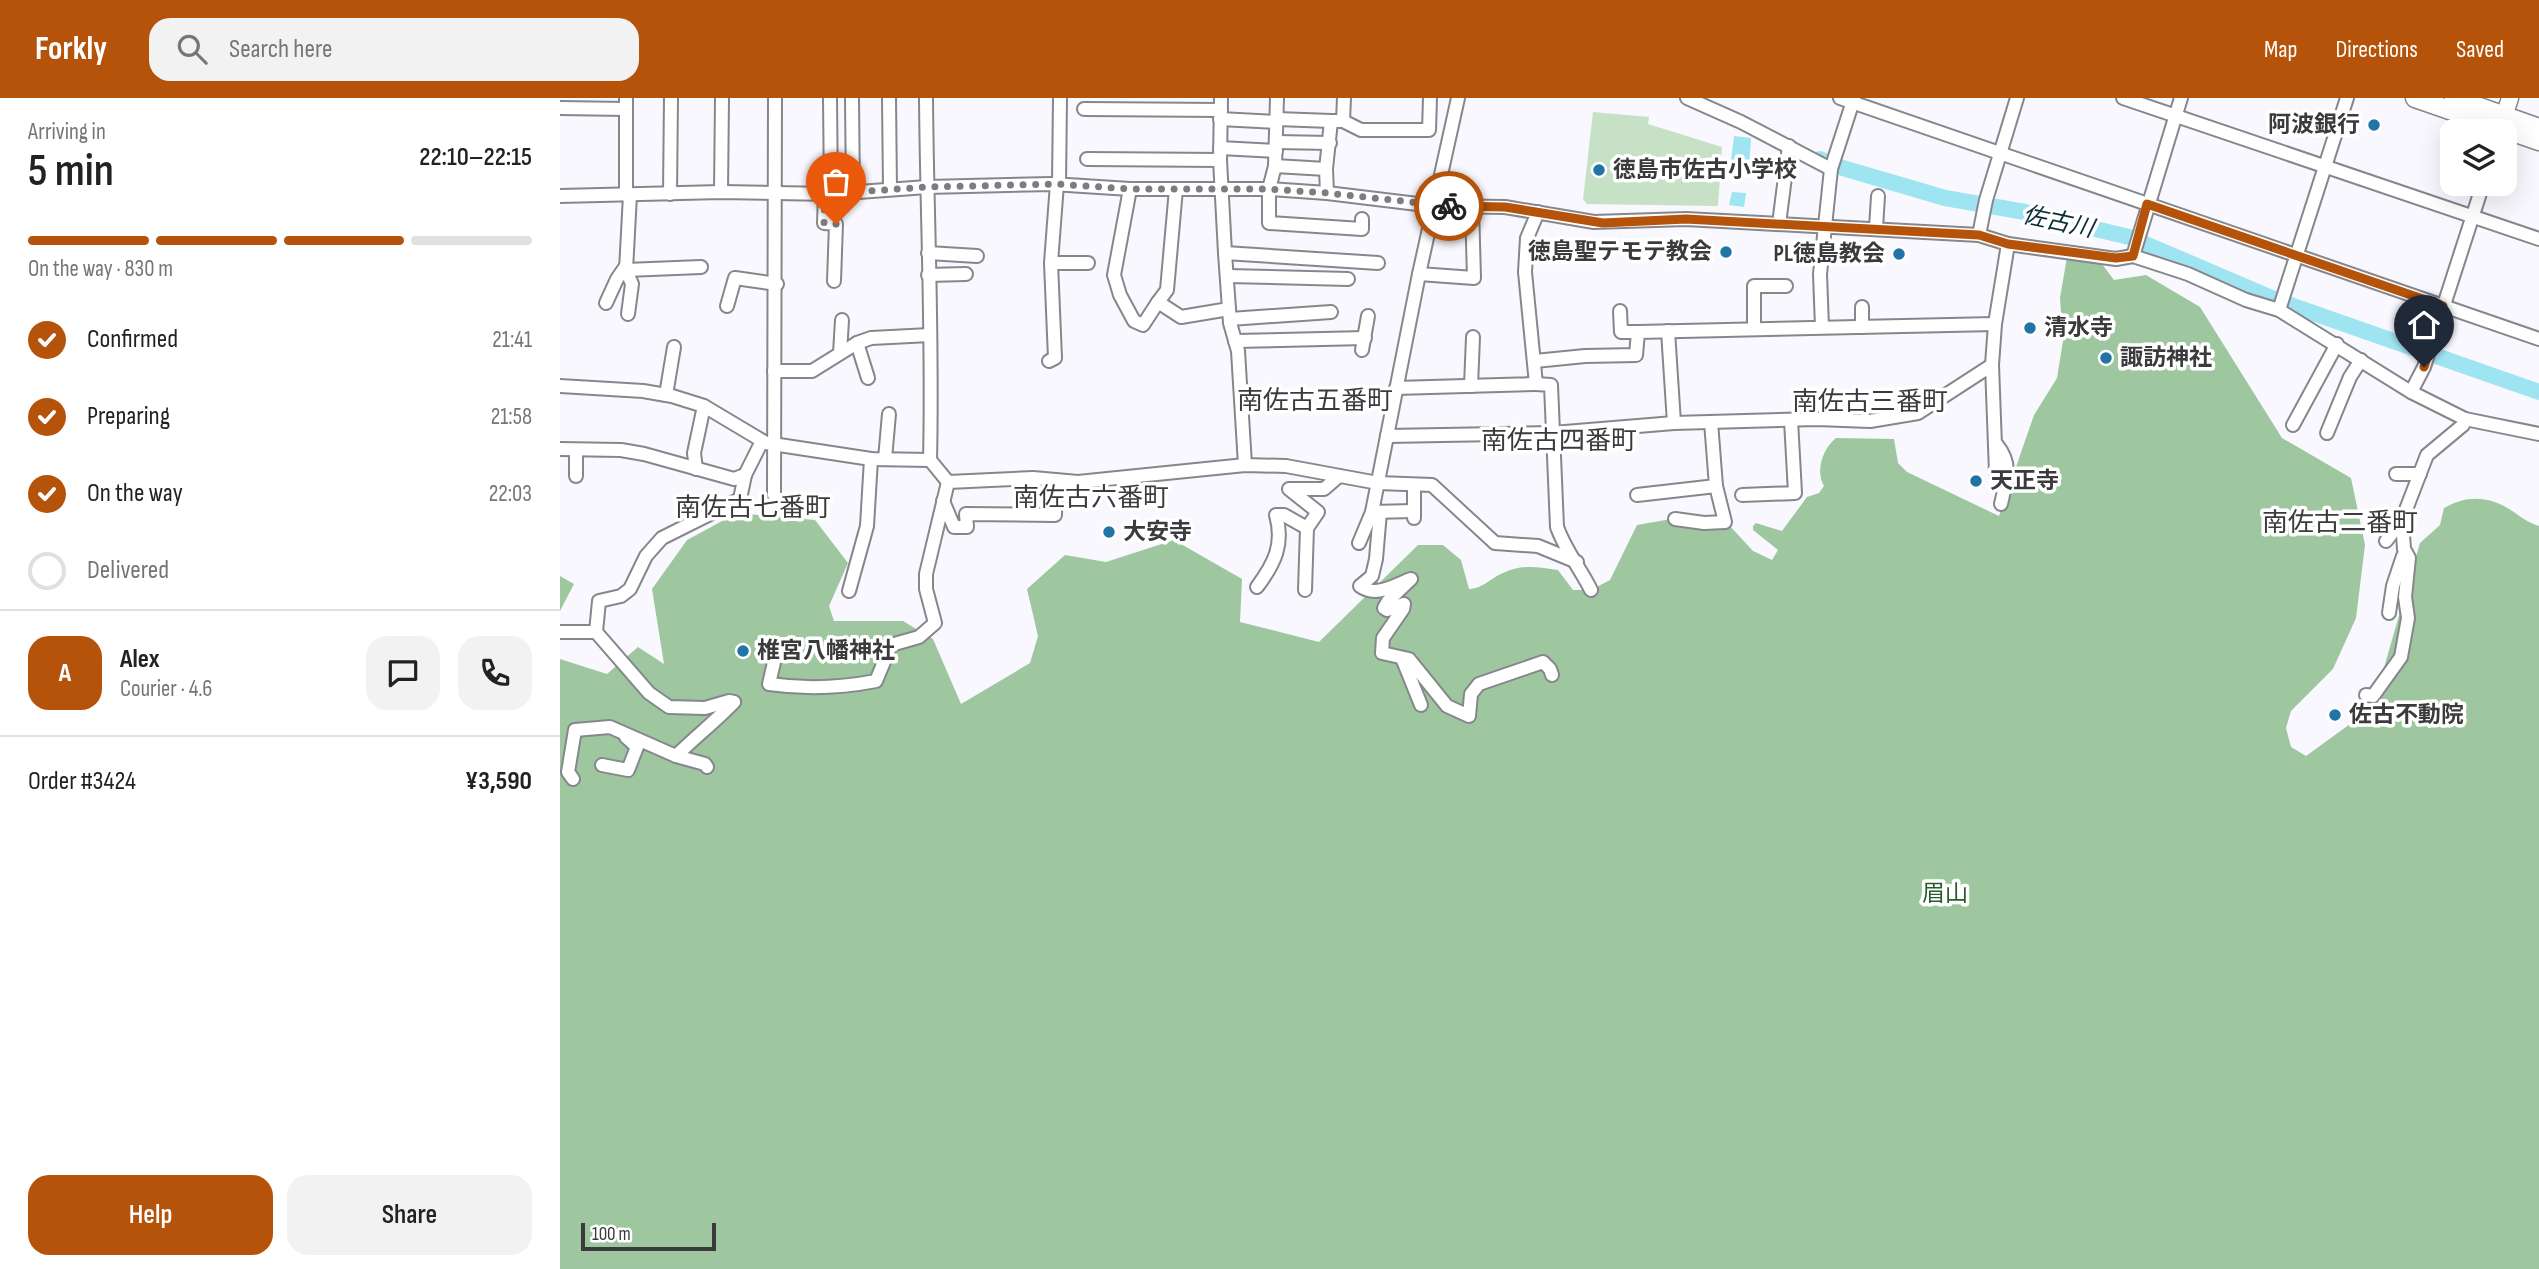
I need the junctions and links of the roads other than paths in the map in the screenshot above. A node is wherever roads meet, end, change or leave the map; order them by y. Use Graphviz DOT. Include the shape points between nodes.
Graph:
graph roads {
  1 [pos="671,98"];
  2 [pos="722,98"];
  3 [pos="775,98"];
  4 [pos="830,98"];
  5 [pos="852,98"];
  6 [pos="889,98"];
  7 [pos="926,98"];
  8 [pos="1060,98"];
  9 [pos="1277,98"];
  10 [pos="1344,98"];
  11 [pos="1430,98"];
  12 [pos="1458,98"];
  13 [pos="1687,98"];
  14 [pos="2017,98"];
  15 [pos="2123,98"];
  16 [pos="2181,98"];
  17 [pos="2347,98"];
  18 [pos="2415,98"];
  19 [pos="2454,98"];
  20 [pos="1849,99"];
  21 [pos="626,103"];
  22 [pos="560,108"];
  23 [pos="1084,109"];
  24 [pos="1221,109"];
  25 [pos="2175,116"];
  26 [pos="2504,118"];
  27 [pos="1277,120"];
  28 [pos="1337,121"];
  29 [pos="2539,128"];
  30 [pos="2539,141"];
  31 [pos="1330,143"];
  32 [pos="1276,146"];
  33 [pos="1789,146"];
  34 [pos="2000,153"];
  35 [pos="1220,154"];
  36 [pos="1087,159"];
  37 [pos="2324,165"];
  38 [pos="1275,166"];
  39 [pos="1832,166"];
  40 [pos="1326,169"];
  41 [pos="1058,184"];
  42 [pos="927,187"];
  43 [pos="890,189"];
  44 [pos="1130,189"];
  45 [pos="1176,189"];
  46 [pos="1222,189"];
  47 [pos="1269,189"];
  48 [pos="721,192"];
  49 [pos="853,193"];
  50 [pos="1327,193"];
  51 [pos="670,194"];
  52 [pos="775,194"];
  53 [pos="828,194"];
  54 [pos="628,195"];
  55 [pos="560,196"];
  56 [pos="1878,196"];
  57 [pos="2479,196"];
  58 [pos="2147,204"];
  59 [pos="1434,206"];
  60 [pos="1472,207"];
  61 [pos="1538,212"];
  62 [pos="2473,216"];
  63 [pos="1362,219"];
  64 [pos="1779,224"];
  65 [pos="1824,226"];
  66 [pos="1876,228"];
  67 [pos="1979,235"];
  68 [pos="2539,239"];
  69 [pos="2008,244"];
  70 [pos="2136,246"];
  71 [pos="928,253"];
  72 [pos="1225,253"];
  73 [pos="2295,255"];
  74 [pos="977,256"];
  75 [pos="1051,263"];
  76 [pos="1088,263"];
  77 [pos="1378,263"];
  78 [pos="701,267"];
  79 [pos="626,268"];
  80 [pos="966,274"];
  81 [pos="1419,274"];
  82 [pos="928,275"];
  83 [pos="1227,276"];
  84 [pos="1348,279"];
  85 [pos="834,281"];
  86 [pos="1781,283"];
  87 [pos="777,284"];
  88 [pos="1158,302"];
  89 [pos="606,303"];
  90 [pos="2281,303"];
  91 [pos="727,306"];
  92 [pos="2443,306"];
  93 [pos="1862,307"];
  94 [pos="1324,310"];
  95 [pos="1620,311"];
  96 [pos="628,314"];
  97 [pos="1230,314"];
  98 [pos="1368,316"];
  99 [pos="842,320"];
  100 [pos="1995,324"];
  101 [pos="1822,327"];
  102 [pos="1862,327"];
  103 [pos="1754,329"];
  104 [pos="1668,331"];
  105 [pos="1638,332"];
  106 [pos="930,335"];
  107 [pos="1473,337"];
  108 [pos="2539,339"];
  109 [pos="1235,341"];
  110 [pos="857,343"];
  111 [pos="2337,344"];
  112 [pos="674,347"];
  113 [pos="839,353"];
  114 [pos="2361,360"];
  115 [pos="1049,361"];
  116 [pos="1535,361"];
  117 [pos="1992,365"];
  118 [pos="774,371"];
  119 [pos="868,378"];
  120 [pos="1536,384"];
  121 [pos="560,386"];
  122 [pos="1471,386"];
  123 [pos="1396,388"];
  124 [pos="2411,392"];
  125 [pos="666,395"];
  126 [pos="704,406"];
  127 [pos="889,414"];
  128 [pos="2465,419"];
  129 [pos="1791,420"];
  130 [pos="1711,422"];
  131 [pos="1674,423"];
  132 [pos="2293,425"];
  133 [pos="1553,433"];
  134 [pos="2328,433"];
  135 [pos="2539,434"];
  136 [pos="1387,436"];
  137 [pos="768,443"];
  138 [pos="1996,443"];
  139 [pos="560,449"];
  140 [pos="576,450"];
  141 [pos="871,459"];
  142 [pos="885,459"];
  143 [pos="930,460"];
  144 [pos="1245,465"];
  145 [pos="696,469"];
  146 [pos="1996,473"];
  147 [pos="2396,474"];
  148 [pos="2420,474"];
  149 [pos="745,475"];
  150 [pos="576,476"];
  151 [pos="1339,476"];
  152 [pos="1056,480"];
  153 [pos="948,482"];
  154 [pos="1378,483"];
  155 [pos="1414,485"];
  156 [pos="1716,486"];
  157 [pos="774,495"];
  158 [pos="1637,495"];
  159 [pos="1742,495"];
  160 [pos="943,501"];
  161 [pos="2001,504"];
  162 [pos="1376,512"];
  163 [pos="1675,519"];
  164 [pos="2402,520"];
  165 [pos="1307,528"];
  166 [pos="2386,541"];
  167 [pos="1359,543"];
  168 [pos="2404,550"];
  169 [pos="1577,562"];
  170 [pos="1257,587"];
  171 [pos="1305,590"];
  172 [pos="1591,590"];
  173 [pos="849,591"];
  174 [pos="2389,613"];
  175 [pos="560,632"];
  176 [pos="596,632"];
  177 [pos="786,654"];
  178 [pos="1402,657"];
  179 [pos="1552,675"];
  180 [pos="2366,695"];
  181 [pos="1421,705"];
  182 [pos="621,732"];
  183 [pos="676,755"];
  184 [pos="602,765"];
  185 [pos="707,767"];
  186 [pos="573,779"];
  1 -- 51 [label="street"];
  2 -- 48 [label="street"];
  3 -- 52 [label="street"];
  4 -- 53 [label="street"];
  5 -- 49 [label="street"];
  6 -- 43 [label="street"];
  7 -- 42 [label="street"];
  8 -- 41 [label="street"];
  9 -- 27 [label="street"];
  10 -- 28 [label="street"];
  11 -- 28 [label="street" via="1429,130 1361,130"];
  12 -- 59 [label="street"];
  13 -- 33 [label="street"];
  14 -- 34 [label="street"];
  15 -- 25 [label="street"];
  16 -- 25 [label="street"];
  17 -- 37 [label="street"];
  18 -- 26 [label="highway"];
  19 -- 26 [label="highway"];
  20 -- 34 [label="street"];
  20 -- 39 [label="street"];
  21 -- 22 [label="street"];
  21 -- 54 [label="street"];
  23 -- 24 [label="street"];
  24 -- 27 [label="street"];
  24 -- 35 [label="street"];
  25 -- 37 [label="street"];
  25 -- 58 [label="street"];
  26 -- 29 [label="highway"];
  26 -- 30 [label="highway"];
  27 -- 28 [label="street"];
  27 -- 32 [label="street"];
  28 -- 31 [label="street"];
  31 -- 32 [label="street"];
  31 -- 40 [label="street"];
  32 -- 35 [label="street"];
  32 -- 38 [label="street"];
  33 -- 39 [label="street"];
  33 -- 64 [label="street"];
  34 -- 58 [label="street"];
  34 -- 67 [label="street"];
  35 -- 36 [label="street"];
  35 -- 46 [label="street"];
  37 -- 62 [label="street"];
  37 -- 73 [label="street"];
  38 -- 40 [label="street"];
  38 -- 47 [label="street"];
  39 -- 65 [label="street"];
  40 -- 50 [label="street"];
  41 -- 42 [label="street"];
  41 -- 44 [label="street"];
  41 -- 75 [label="street"];
  42 -- 43 [label="street"];
  42 -- 71 [label="street"];
  43 -- 49 [label="street"];
  44 -- 45 [label="street"];
  44 -- 88 [label="street" via="1114,275 1134,321 1143,325"];
  45 -- 46 [label="street"];
  45 -- 88 [label="street" via="1167,290"];
  46 -- 47 [label="street"];
  46 -- 72 [label="street"];
  47 -- 50 [label="street"];
  47 -- 63 [label="street" via="1269,223 1362,229"];
  48 -- 51 [label="street"];
  48 -- 52 [label="street"];
  49 -- 53 [label="street"];
  50 -- 59 [label="street"];
  51 -- 54 [label="street"];
  52 -- 53 [label="street"];
  52 -- 87 [label="street"];
  53 -- 85 [label="street" via="824,223 836,224"];
  54 -- 55 [label="street"];
  54 -- 79 [label="street"];
  56 -- 66 [label="street"];
  57 -- 62 [label="street"];
  58 -- 70 [label="street"];
  58 -- 73 [label="street"];
  59 -- 60 [label="street"];
  59 -- 81 [label="street"];
  60 -- 61 [label="street"];
  60 -- 81 [label="street" via="1474,278"];
  61 -- 64 [label="street" via="1603,223 1686,219"];
  61 -- 116 [label="street" via="1527,238 1525,272"];
  62 -- 68 [label="street"];
  62 -- 92 [label="street"];
  64 -- 65 [label="street"];
  65 -- 66 [label="street"];
  65 -- 101 [label="street"];
  66 -- 67 [label="street"];
  67 -- 69 [label="street"];
  69 -- 70 [label="street" via="2116,258"];
  69 -- 100 [label="street"];
  70 -- 90 [label="street" via="2246,299"];
  71 -- 74 [label="street"];
  71 -- 82 [label="street"];
  72 -- 77 [label="street"];
  72 -- 83 [label="street"];
  73 -- 90 [label="street"];
  73 -- 92 [label="street"];
  75 -- 76 [label="street"];
  75 -- 115 [label="street" via="1055,358"];
  78 -- 79 [label="street"];
  79 -- 89 [label="street"];
  79 -- 96 [label="street" via="632,284"];
  80 -- 82 [label="street"];
  81 -- 123 [label="street"];
  82 -- 106 [label="street"];
  83 -- 84 [label="street"];
  83 -- 97 [label="street"];
  86 -- 103 [label="street" via="1754,286"];
  87 -- 91 [label="street" via="735,278"];
  87 -- 118 [label="street"];
  88 -- 97 [label="street" via="1181,317"];
  90 -- 111 [label="street"];
  92 -- 108 [label="street"];
  92 -- 124 [label="street"];
  93 -- 102 [label="street"];
  94 -- 97 [label="street"];
  95 -- 105 [label="street" via="1620,332"];
  97 -- 109 [label="street"];
  98 -- 109 [label="street" via="1363,344"];
  99 -- 113 [label="street"];
  100 -- 102 [label="street"];
  100 -- 117 [label="street"];
  101 -- 102 [label="street"];
  101 -- 103 [label="street"];
  103 -- 104 [label="street"];
  104 -- 105 [label="street"];
  104 -- 131 [label="street"];
  105 -- 116 [label="street" via="1636,355"];
  106 -- 110 [label="street"];
  106 -- 143 [label="street"];
  107 -- 122 [label="street"];
  109 -- 144 [label="street"];
  110 -- 113 [label="street"];
  110 -- 119 [label="street"];
  111 -- 114 [label="street"];
  111 -- 132 [label="street"];
  112 -- 125 [label="street"];
  113 -- 118 [label="street" via="812,372"];
  114 -- 124 [label="street"];
  114 -- 134 [label="street"];
  116 -- 120 [label="street"];
  117 -- 129 [label="street" via="1918,413 1870,421"];
  117 -- 138 [label="street"];
  118 -- 137 [label="street"];
  120 -- 122 [label="street"];
  120 -- 133 [label="street" via="1552,385"];
  121 -- 125 [label="street"];
  122 -- 123 [label="street"];
  123 -- 136 [label="street"];
  124 -- 128 [label="street"];
  125 -- 126 [label="street"];
  126 -- 137 [label="street"];
  126 -- 145 [label="street" via="694,453"];
  127 -- 142 [label="street"];
  128 -- 135 [label="street"];
  128 -- 148 [label="street" via="2427,455"];
  129 -- 130 [label="street"];
  129 -- 159 [label="street" via="1795,493"];
  130 -- 131 [label="street"];
  130 -- 156 [label="street"];
  131 -- 133 [label="street"];
  133 -- 136 [label="street"];
  133 -- 169 [label="street" via="1557,527 1565,549"];
  136 -- 154 [label="street"];
  137 -- 141 [label="street"];
  137 -- 149 [label="street"];
  137 -- 157 [label="street"];
  138 -- 146 [label="street"];
  138 -- 161 [label="street" via="2008,467"];
  139 -- 140 [label="street"];
  140 -- 145 [label="street" via="621,450"];
  140 -- 150 [label="street"];
  141 -- 142 [label="street"];
  141 -- 173 [label="street" via="867,526"];
  142 -- 143 [label="street"];
  143 -- 153 [label="street"];
  144 -- 151 [label="street" via="1286,466"];
  144 -- 152 [label="street" via="1078,482"];
  145 -- 149 [label="street" via="734,479"];
  147 -- 148 [label="street"];
  148 -- 164 [label="street"];
  149 -- 176 [label="street" via="740,499 662,538 646,556 630,589 599,601"];
  151 -- 154 [label="street"];
  151 -- 165 [label="street" via="1324,489 1289,489 1318,512"];
  152 -- 153 [label="street"];
  152 -- 160 [label="street" via="1055,515 966,513 967,527 954,527"];
  153 -- 160 [label="street"];
  154 -- 155 [label="street"];
  154 -- 162 [label="street"];
  155 -- 162 [label="street" via="1414,514"];
  155 -- 169 [label="street" via="1432,485 1495,543 1538,546"];
  156 -- 158 [label="street"];
  156 -- 163 [label="street" via="1725,522"];
  160 -- 177 [label="street" via="926,574 935,623 919,637 891,645 876,681 800,688 769,684 775,658"];
  162 -- 167 [label="street"];
  162 -- 178 [label="street" via="1376,559 1372,576 1360,586 1375,592 1411,579 1384,608 1404,604 1383,638 1382,653"];
  164 -- 166 [label="street"];
  164 -- 168 [label="street"];
  165 -- 170 [label="street" via="1276,514 1280,532 1272,567"];
  165 -- 171 [label="street"];
  168 -- 174 [label="street"];
  168 -- 180 [label="street" via="2409,558 2408,618 2400,657 2373,696"];
  169 -- 172 [label="street"];
  175 -- 176 [label="street"];
  176 -- 183 [label="street" via="649,693 669,707 705,708 734,702"];
  178 -- 179 [label="street" via="1409,659 1447,706 1469,716 1471,694 1479,684 1543,662"];
  178 -- 181 [label="street"];
  182 -- 183 [label="street"];
  182 -- 184 [label="street" via="637,747 628,770"];
  182 -- 186 [label="street" via="610,727 576,730 568,772"];
  183 -- 185 [label="street"];
}
